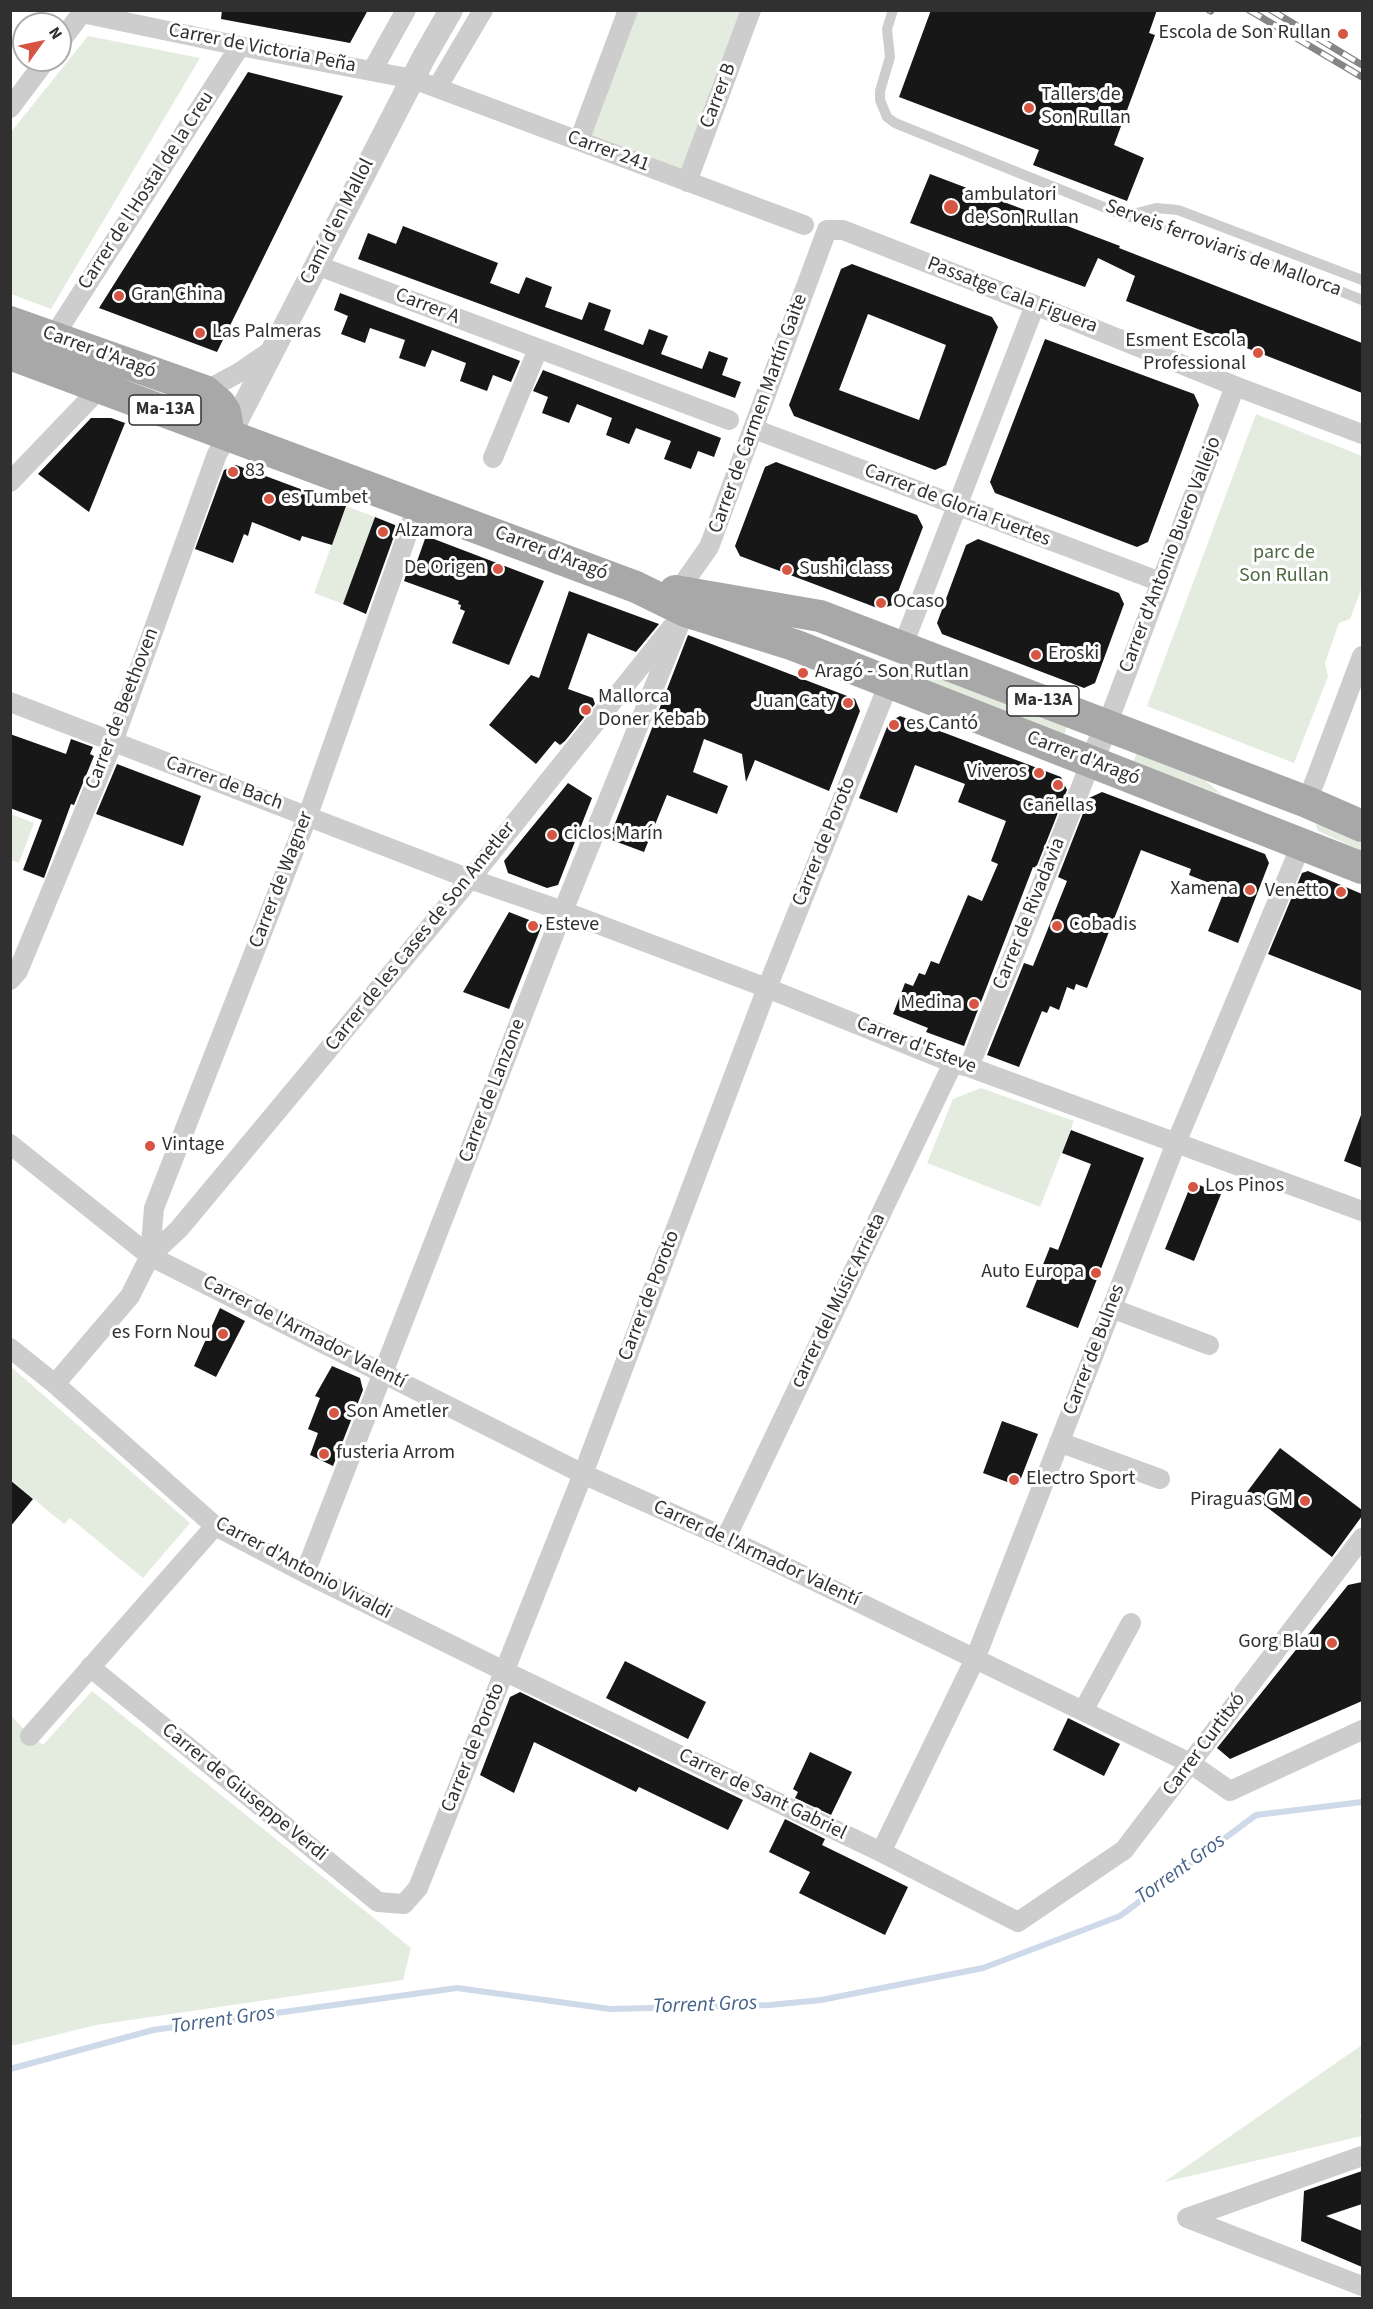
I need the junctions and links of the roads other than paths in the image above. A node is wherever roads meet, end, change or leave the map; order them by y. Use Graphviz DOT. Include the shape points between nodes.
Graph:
graph roads {
  1 [pos="406,10"];
  2 [pos="451,10"];
  3 [pos="483,10"];
  4 [pos="628,10"];
  5 [pos="751,10"];
  6 [pos="893,10"];
  7 [pos="83,11"];
  8 [pos="72,26"];
  9 [pos="240,46"];
  10 [pos="372,71"];
  11 [pos="37,72"];
  12 [pos="412,79"];
  13 [pos="437,88"];
  14 [pos="10,108"];
  15 [pos="579,141"];
  16 [pos="687,182"];
  17 [pos="1126,216"];
  18 [pos="804,225"];
  19 [pos="827,230"];
  20 [pos="316,265"];
  21 [pos="1362,280"];
  22 [pos="1362,300"];
  23 [pos="1035,305"];
  24 [pos="10,321"];
  25 [pos="54,336"];
  26 [pos="275,348"];
  27 [pos="538,349"];
  28 [pos="10,354"];
  29 [pos="1235,386"];
  30 [pos="101,387"];
  31 [pos="205,391"];
  32 [pos="729,420"];
  33 [pos="754,429"];
  34 [pos="1362,434"];
  35 [pos="229,435"];
  36 [pos="493,458"];
  37 [pos="18,464"];
  38 [pos="10,482"];
  39 [pos="418,504"];
  40 [pos="957,506"];
  41 [pos="1161,582"];
  42 [pos="681,601"];
  43 [pos="902,648"];
  44 [pos="1362,660"];
  45 [pos="889,683"];
  46 [pos="10,702"];
  47 [pos="1107,725"];
  48 [pos="113,742"];
  49 [pos="1091,762"];
  50 [pos="1298,799"];
  51 [pos="308,815"];
  52 [pos="1362,826"];
  53 [pos="1302,843"];
  54 [pos="1362,868"];
  55 [pos="470,879"];
  56 [pos="563,911"];
  57 [pos="10,980"];
  58 [pos="767,988"];
  59 [pos="961,1065"];
  60 [pos="1176,1143"];
  61 [pos="10,1144"];
  62 [pos="1362,1211"];
  63 [pos="150,1256"];
  64 [pos="1111,1308"];
  65 [pos="1209,1345"];
  66 [pos="10,1348"];
  67 [pos="384,1372"];
  68 [pos="55,1384"];
  69 [pos="1059,1442"];
  70 [pos="583,1474"];
  71 [pos="1160,1479"];
  72 [pos="215,1526"];
  73 [pos="726,1538"];
  74 [pos="1362,1538"];
  75 [pos="1355,1563"];
  76 [pos="305,1573"];
  77 [pos="1131,1623"];
  78 [pos="975,1659"];
  79 [pos="90,1667"];
  80 [pos="504,1671"];
  81 [pos="1083,1711"];
  82 [pos="1362,1730"];
  83 [pos="30,1736"];
  84 [pos="1190,1763"];
  85 [pos="881,1852"];
  86 [pos="404,1904"];
  87 [pos="1018,1922"];
  88 [pos="1362,2156"];
  89 [pos="1362,2286"];
  1 -- 10 [label="street"];
  2 -- 12 [label="street, Camí d'en Mallol"];
  3 -- 13 [label="street"];
  4 -- 15 [label="street"];
  5 -- 16 [label="street, Carrer B"];
  6 -- 17 [label="lane, Serveis ferroviaris de Mallorca" via="887,29 890,57 880,100 887,117"];
  7 -- 8 [label="street"];
  7 -- 9 [label="street, Carrer de Victoria Peña"];
  9 -- 10 [label="street, Carrer de Victoria Peña"];
  9 -- 25 [label="street, Carrer de l'Hostal de la Creu"];
  10 -- 12 [label="street, Carrer de Victoria Peña"];
  11 -- 14 [label="street"];
  12 -- 13 [label="street, Carrer 241"];
  12 -- 20 [label="street, Camí d'en Mallol"];
  13 -- 15 [label="street, Carrer 241"];
  15 -- 16 [label="street, Carrer 241"];
  16 -- 18 [label="street, Carrer 241"];
  17 -- 21 [label="lane" via="1156,208 1178,210"];
  17 -- 22 [label="lane, Serveis ferroviaris de Mallorca" via="1157,223"];
  19 -- 23 [label="street, Passatge Cala Figuera" via="843,230"];
  19 -- 33 [label="street, Carrer de Carmen Martín Gaite"];
  20 -- 26 [label="street, Camí d'en Mallol"];
  20 -- 27 [label="street, Carrer A"];
  23 -- 29 [label="street, Passatge Cala Figuera"];
  23 -- 40 [label="street"];
  24 -- 25 [label="main road, Carrer d'Aragó"];
  25 -- 31 [label="main road, Carrer d'Aragó"];
  26 -- 31 [label="street"];
  26 -- 35 [label="street, Camí d'en Mallol"];
  27 -- 32 [label="street, Carrer A"];
  27 -- 36 [label="street"];
  28 -- 30 [label="main road, Carrer d'Aragó / Ma-13A"];
  29 -- 34 [label="street, Passatge Cala Figuera"];
  29 -- 41 [label="street, Carrer d'Antonio Buero Vallejo"];
  30 -- 35 [label="main road, Carrer d'Aragó / Ma-13A"];
  30 -- 37 [label="street"];
  31 -- 35 [label="main road, Carrer d'Aragó" via="225,412"];
  33 -- 40 [label="street, Carrer de Gloria Fuertes"];
  33 -- 42 [label="street, Carrer de Carmen Martín Gaite" via="710,548"];
  35 -- 39 [label="main road, Carrer d'Aragó / Ma-13A"];
  35 -- 48 [label="street, Carrer de Beethoven" via="217,454"];
  37 -- 38 [label="street"];
  39 -- 42 [label="main road, Carrer d'Aragó / Ma-13A"];
  39 -- 51 [label="street, Carrer de Wagner"];
  40 -- 41 [label="street, Carrer de Gloria Fuertes"];
  40 -- 43 [label="street"];
  41 -- 47 [label="street, Carrer d'Antonio Buero Vallejo"];
  42 -- 43 [label="main road, Carrer d'Aragó / Ma-13A" via="717,598 820,615"];
  42 -- 45 [label="main road, Carrer d'Aragó / Ma-13A"];
  42 -- 55 [label="street, Carrer de les Cases de Son Ametler"];
  42 -- 56 [label="street, Carrer de Lanzone"];
  43 -- 45 [label="main road"];
  43 -- 47 [label="main road, Carrer d'Aragó / Ma-13A"];
  44 -- 50 [label="street"];
  45 -- 49 [label="main road, Carrer d'Aragó / Ma-13A"];
  45 -- 58 [label="street, Carrer de Poroto"];
  46 -- 48 [label="street, Carrer de Bach"];
  47 -- 49 [label="street"];
  47 -- 50 [label="main road, Carrer d'Aragó / Ma-13A"];
  48 -- 51 [label="street, Carrer de Bach"];
  48 -- 57 [label="street, Carrer de Beethoven" via="18,971"];
  49 -- 53 [label="main road, Carrer d'Aragó / Ma-13A"];
  49 -- 59 [label="street, Carrer de Rivadavia"];
  50 -- 52 [label="main road, Carrer d'Aragó / Ma-13A"];
  50 -- 53 [label="main road"];
  51 -- 55 [label="street, Carrer de Bach"];
  51 -- 63 [label="street, Carrer de Wagner" via="154,1208"];
  53 -- 54 [label="main road, Carrer d'Aragó / Ma-13A"];
  53 -- 60 [label="street, Carrer de Bulnes"];
  55 -- 56 [label="street, Carrer d'Esteve"];
  55 -- 63 [label="street, Carrer de les Cases de Son Ametler" via="179,1229"];
  56 -- 58 [label="street, Carrer d'Esteve"];
  56 -- 67 [label="street, Carrer de Lanzone"];
  58 -- 59 [label="street, Carrer d'Esteve"];
  58 -- 70 [label="street, Carrer de Poroto"];
  59 -- 60 [label="street, Carrer d'Esteve"];
  59 -- 73 [label="street, carrer del Músic Arrieta"];
  60 -- 62 [label="street, Carrer d'Esteve"];
  60 -- 64 [label="street, Carrer de Bulnes"];
  61 -- 63 [label="street, Carrer de l'Armador Valentí"];
  63 -- 67 [label="street, Carrer de l'Armador Valentí"];
  63 -- 68 [label="street" via="130,1296"];
  64 -- 65 [label="street"];
  64 -- 69 [label="street, Carrer de Bulnes"];
  66 -- 68 [label="street, Carrer d'Antonio Vivaldi"];
  67 -- 70 [label="street, Carrer de l'Armador Valentí"];
  67 -- 76 [label="street, Carrer de Lanzone"];
  68 -- 72 [label="street, Carrer d'Antonio Vivaldi"];
  69 -- 71 [label="street"];
  69 -- 78 [label="street, Carrer de Bulnes"];
  70 -- 73 [label="street, Carrer de l'Armador Valentí"];
  70 -- 80 [label="street, Carrer de Poroto"];
  72 -- 76 [label="street, Carrer d'Antonio Vivaldi"];
  72 -- 79 [label="street"];
  73 -- 78 [label="street, Carrer de l'Armador Valentí"];
  74 -- 75 [label="street, Carrer Curtitxó"];
  75 -- 84 [label="street, Carrer Curtitxó"];
  76 -- 80 [label="street, Carrer d'Antonio Vivaldi"];
  77 -- 81 [label="street"];
  78 -- 81 [label="street, Carrer de l'Armador Valentí"];
  78 -- 85 [label="street, Carrer de Bulnes"];
  79 -- 83 [label="street"];
  79 -- 86 [label="street, Carrer de Giuseppe Verdi" via="378,1902"];
  80 -- 85 [label="street, Carrer de Sant Gabriel"];
  80 -- 86 [label="street, Carrer de Poroto" via="418,1888"];
  81 -- 84 [label="street, Carrer de l'Armador Valentí"];
  82 -- 84 [label="street, Carrer de l'Armador Valentí" via="1230,1791"];
  84 -- 87 [label="street, Carrer Curtitxó" via="1124,1850"];
  85 -- 87 [label="street, Carrer de Sant Gabriel"];
  88 -- 89 [label="street" via="1187,2218"];
}
